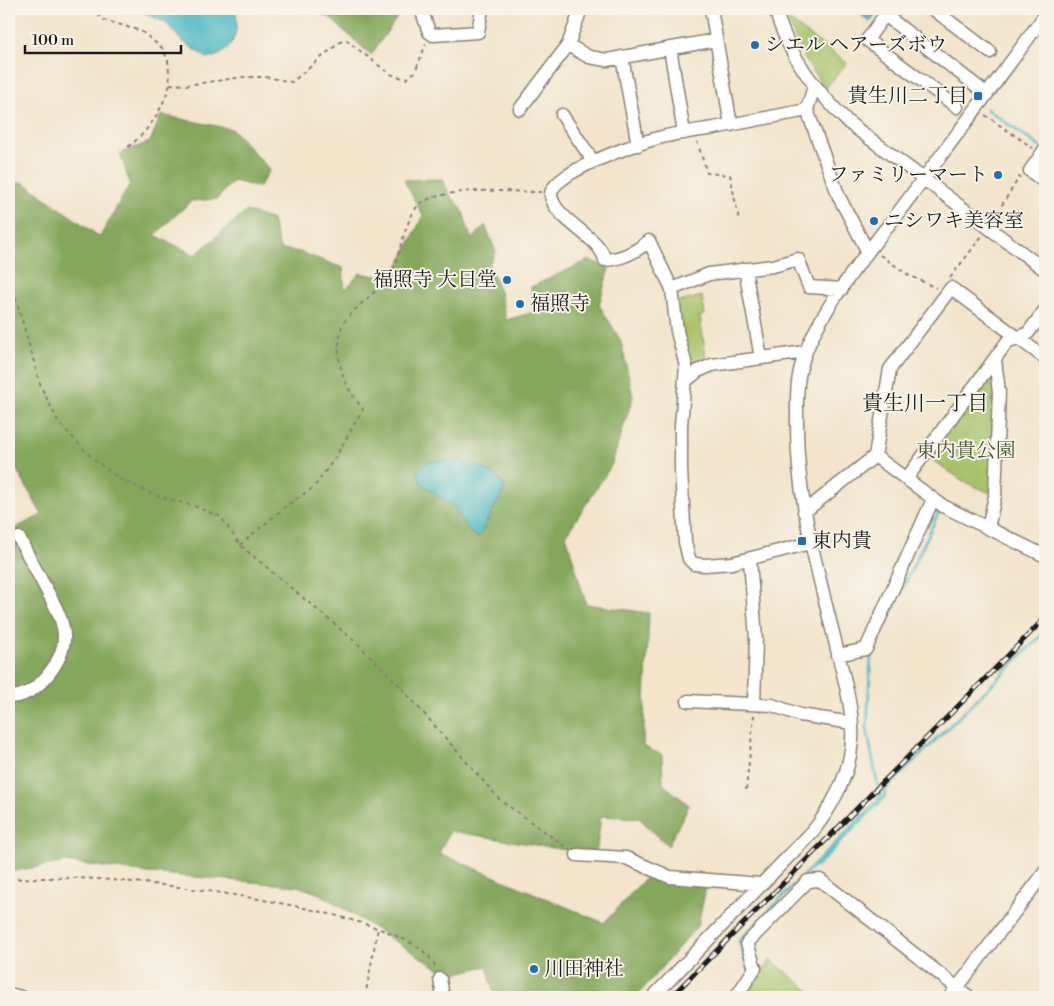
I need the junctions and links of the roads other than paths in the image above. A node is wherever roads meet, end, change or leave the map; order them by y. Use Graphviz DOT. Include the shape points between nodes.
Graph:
graph roads {
  1 [pos="421,9"];
  2 [pos="482,9"];
  3 [pos="582,9"];
  4 [pos="711,9"];
  5 [pos="775,9"];
  6 [pos="932,9"];
  7 [pos="887,12"];
  8 [pos="1044,20"];
  9 [pos="716,40"];
  10 [pos="568,45"];
  11 [pos="670,48"];
  12 [pos="990,52"];
  13 [pos="622,57"];
  14 [pos="814,86"];
  15 [pos="987,94"];
  16 [pos="958,107"];
  17 [pos="520,109"];
  18 [pos="807,110"];
  19 [pos="562,115"];
  20 [pos="731,125"];
  21 [pos="690,132"];
  22 [pos="638,145"];
  23 [pos="1041,150"];
  24 [pos="593,161"];
  25 [pos="923,179"];
  26 [pos="1045,182"];
  27 [pos="870,250"];
  28 [pos="745,269"];
  29 [pos="1045,270"];
  30 [pos="672,289"];
  31 [pos="842,289"];
  32 [pos="1045,310"];
  33 [pos="1018,337"];
  34 [pos="805,352"];
  35 [pos="761,358"];
  36 [pos="1045,358"];
  37 [pos="995,360"];
  38 [pos="686,380"];
  39 [pos="875,456"];
  40 [pos="907,478"];
  41 [pos="934,499"];
  42 [pos="804,512"];
  43 [pos="988,528"];
  44 [pos="18,538"];
  45 [pos="810,544"];
  46 [pos="1045,556"];
  47 [pos="750,560"];
  48 [pos="838,655"];
  49 [pos="9,698"];
  50 [pos="688,701"];
  51 [pos="754,703"];
  52 [pos="852,723"];
  53 [pos="577,855"];
  54 [pos="1045,872"];
  55 [pos="761,884"];
  56 [pos="440,979"];
  57 [pos="953,992"];
  58 [pos="9,994"];
  59 [pos="21,997"];
  60 [pos="443,997"];
  61 [pos="653,997"];
  62 [pos="736,997"];
  63 [pos="969,997"];
  1 -- 2 [label="street" via="433,35 478,32"];
  3 -- 10 [label="street"];
  4 -- 9 [label="street"];
  5 -- 14 [label="street" via="791,51"];
  6 -- 12 [label="street"];
  7 -- 15 [label="street"];
  7 -- 16 [label="street" via="867,40"];
  8 -- 15 [label="street"];
  9 -- 11 [label="street"];
  9 -- 20 [label="street"];
  10 -- 13 [label="street" via="598,59"];
  10 -- 17 [label="street"];
  11 -- 13 [label="street"];
  11 -- 21 [label="street"];
  13 -- 22 [label="street"];
  14 -- 18 [label="street"];
  14 -- 25 [label="street" via="849,123"];
  15 -- 25 [label="street"];
  18 -- 20 [label="street"];
  18 -- 27 [label="street" via="840,197"];
  19 -- 24 [label="street"];
  20 -- 21 [label="street"];
  21 -- 22 [label="street"];
  22 -- 24 [label="street"];
  23 -- 26 [label="street" via="1030,171"];
  24 -- 30 [label="street" via="554,186 551,192 553,204 604,253 605,260 615,260 634,252 649,241"];
  25 -- 27 [label="street"];
  25 -- 29 [label="street"];
  27 -- 31 [label="street"];
  28 -- 30 [label="street" via="710,274"];
  28 -- 31 [label="street" via="798,259 809,287"];
  28 -- 35 [label="street"];
  30 -- 38 [label="street"];
  31 -- 34 [label="street"];
  32 -- 33 [label="street" via="1028,333"];
  33 -- 36 [label="street"];
  33 -- 37 [label="street" via="1007,342"];
  33 -- 39 [label="street" via="949,292 890,368"];
  34 -- 35 [label="street"];
  34 -- 42 [label="street" via="798,386 796,432"];
  35 -- 38 [label="street" via="712,365"];
  37 -- 40 [label="street"];
  37 -- 43 [label="street" via="999,392 995,496"];
  38 -- 47 [label="street" via="681,470 689,559 694,564 705,565"];
  39 -- 40 [label="street"];
  39 -- 42 [label="street"];
  40 -- 41 [label="street"];
  41 -- 43 [label="street"];
  41 -- 48 [label="street" via="866,649"];
  42 -- 45 [label="street"];
  43 -- 46 [label="street"];
  44 -- 49 [label="street" via="59,610 65,640 56,664 38,685 26,694"];
  45 -- 47 [label="street"];
  45 -- 48 [label="street"];
  47 -- 51 [label="street" via="756,639"];
  48 -- 52 [label="street"];
  50 -- 51 [label="street"];
  51 -- 52 [label="street" via="772,704 800,715"];
  52 -- 55 [label="street" via="850,757 829,812"];
  53 -- 55 [label="street" via="626,858 670,878"];
  54 -- 57 [label="street"];
  55 -- 61 [label="street"];
  56 -- 60 [label="street"];
  57 -- 62 [label="street" via="820,880 808,881 747,943 755,968"];
  57 -- 63 [label="street"];
  58 -- 59 [label="street"];
}
